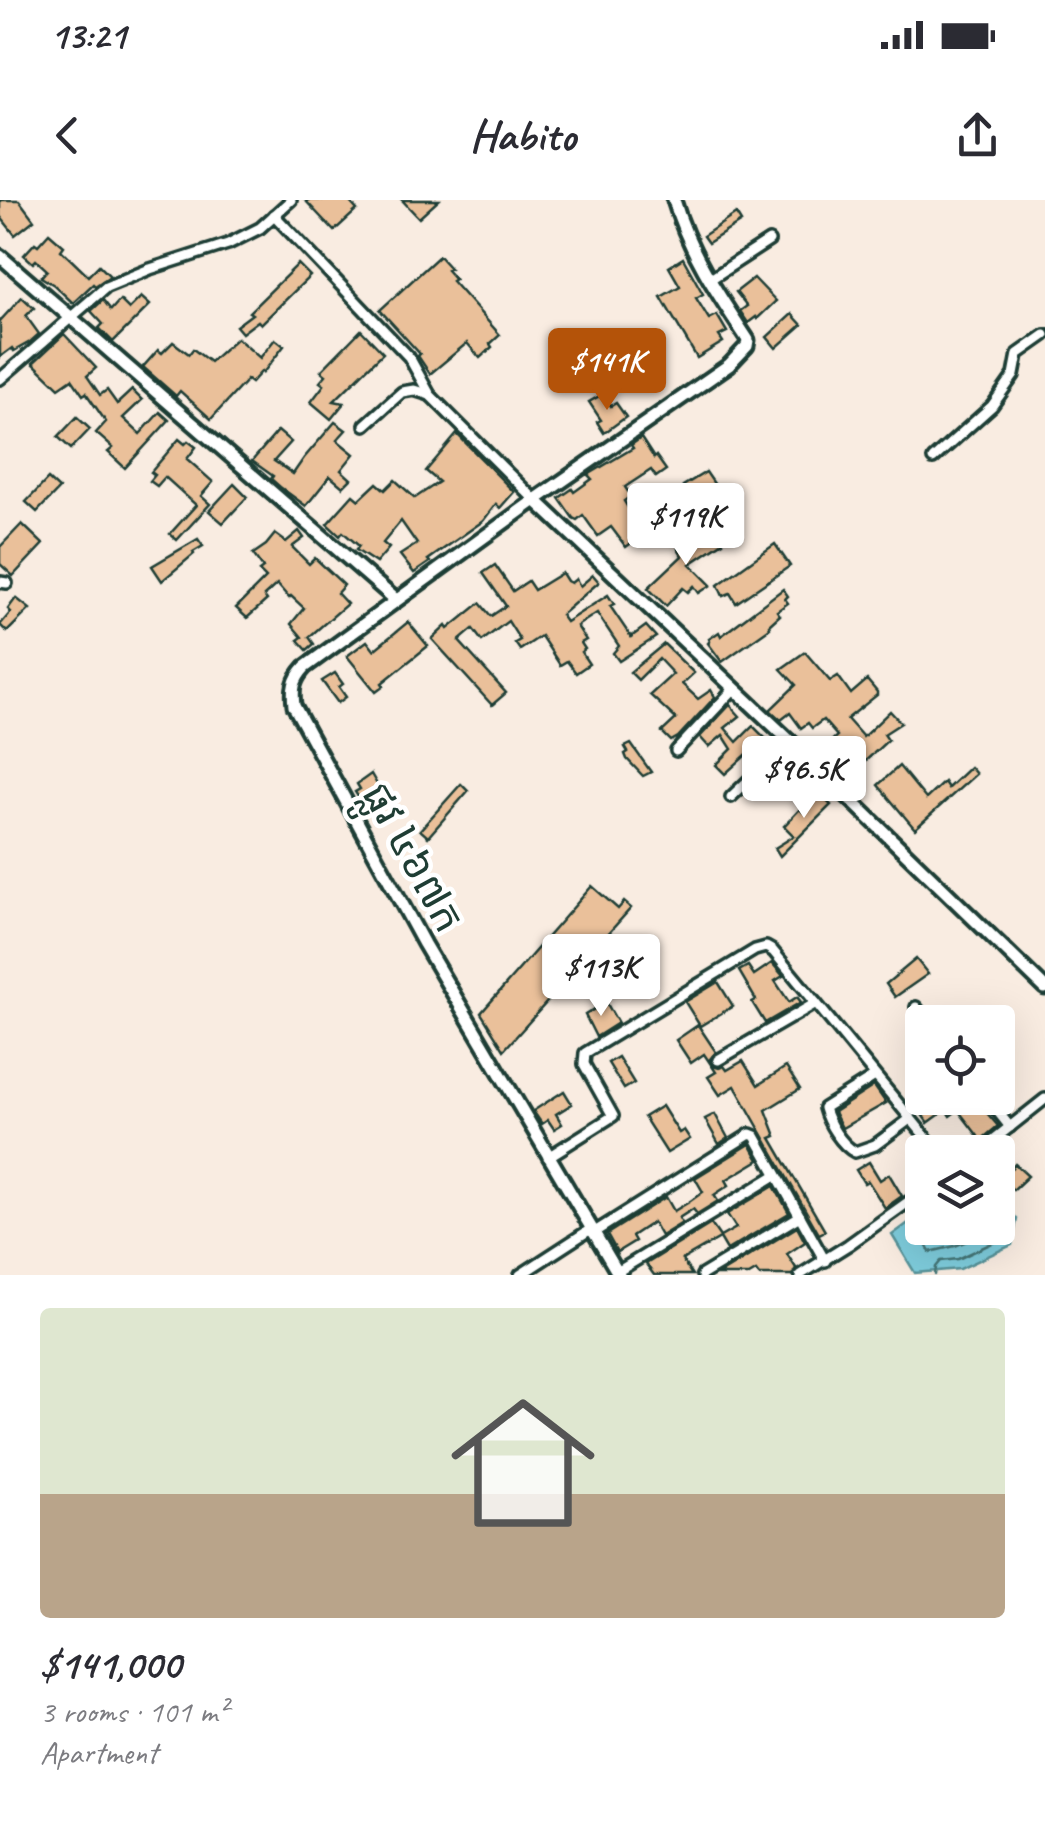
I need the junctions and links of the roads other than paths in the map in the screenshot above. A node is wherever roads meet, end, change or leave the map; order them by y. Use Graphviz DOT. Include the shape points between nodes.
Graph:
graph roads {
  1 [pos="291,200"];
  2 [pos="674,200"];
  3 [pos="274,215"];
  4 [pos="768,241"];
  5 [pos="0,256"];
  6 [pos="709,280"];
  7 [pos="72,318"];
  8 [pos="1045,335"];
  9 [pos="0,379"];
  10 [pos="430,395"];
  11 [pos="364,425"];
  12 [pos="933,459"];
  13 [pos="535,500"];
  14 [pos="396,600"];
  15 [pos="734,689"];
  16 [pos="790,741"];
  17 [pos="676,751"];
  18 [pos="730,796"];
  19 [pos="1045,988"];
  20 [pos="816,1003"];
  21 [pos="718,1060"];
  22 [pos="875,1076"];
  23 [pos="1045,1099"];
  24 [pos="1000,1115"];
  25 [pos="910,1120"];
  26 [pos="1010,1127"];
  27 [pos="923,1135"];
  28 [pos="1000,1135"];
  29 [pos="548,1157"];
  30 [pos="776,1175"];
  31 [pos="905,1204"];
  32 [pos="800,1216"];
  33 [pos="592,1231"];
  34 [pos="825,1260"];
  35 [pos="618,1274"];
  36 [pos="520,1275"];
  37 [pos="702,1275"];
  38 [pos="800,1275"];
  1 -- 3 [label="street"];
  2 -- 6 [label="street"];
  3 -- 7 [label="street" via="228,244 106,288"];
  3 -- 10 [label="street" via="409,356"];
  4 -- 6 [label="street"];
  5 -- 7 [label="street"];
  6 -- 13 [label="street, ផ្លូវ ៤៦៧ក" via="747,346"];
  7 -- 9 [label="street"];
  7 -- 14 [label="street"];
  8 -- 12 [label="street" via="1018,354 1014,375 992,406"];
  10 -- 11 [label="street" via="402,392"];
  10 -- 13 [label="street"];
  13 -- 14 [label="street, ផ្លូវ ៤៦៧ក"];
  13 -- 15 [label="street"];
  14 -- 29 [label="street, ផ្លូវ ៤៦៧ក" via="298,675 294,706"];
  15 -- 16 [label="street"];
  15 -- 17 [label="street"];
  16 -- 18 [label="street"];
  16 -- 19 [label="street"];
  20 -- 21 [label="street"];
  20 -- 22 [label="street"];
  20 -- 29 [label="street" via="773,951 755,950 585,1053 584,1064 612,1116"];
  22 -- 25 [label="street"];
  22 -- 25 [label="street" via="824,1108 850,1150 875,1145"];
  23 -- 26 [label="street"];
  24 -- 26 [label="street"];
  25 -- 27 [label="street"];
  26 -- 28 [label="street"];
  29 -- 33 [label="street, ផ្លូវ ៤៦៧ក"];
  30 -- 32 [label="street"];
  30 -- 33 [label="street" via="750,1134"];
  30 -- 35 [label="street"];
  31 -- 34 [label="street"];
  32 -- 34 [label="street"];
  32 -- 37 [label="street"];
  33 -- 35 [label="street, ផ្លូវ ៤៦៧ក"];
  33 -- 36 [label="street"];
  34 -- 38 [label="street"];
}
